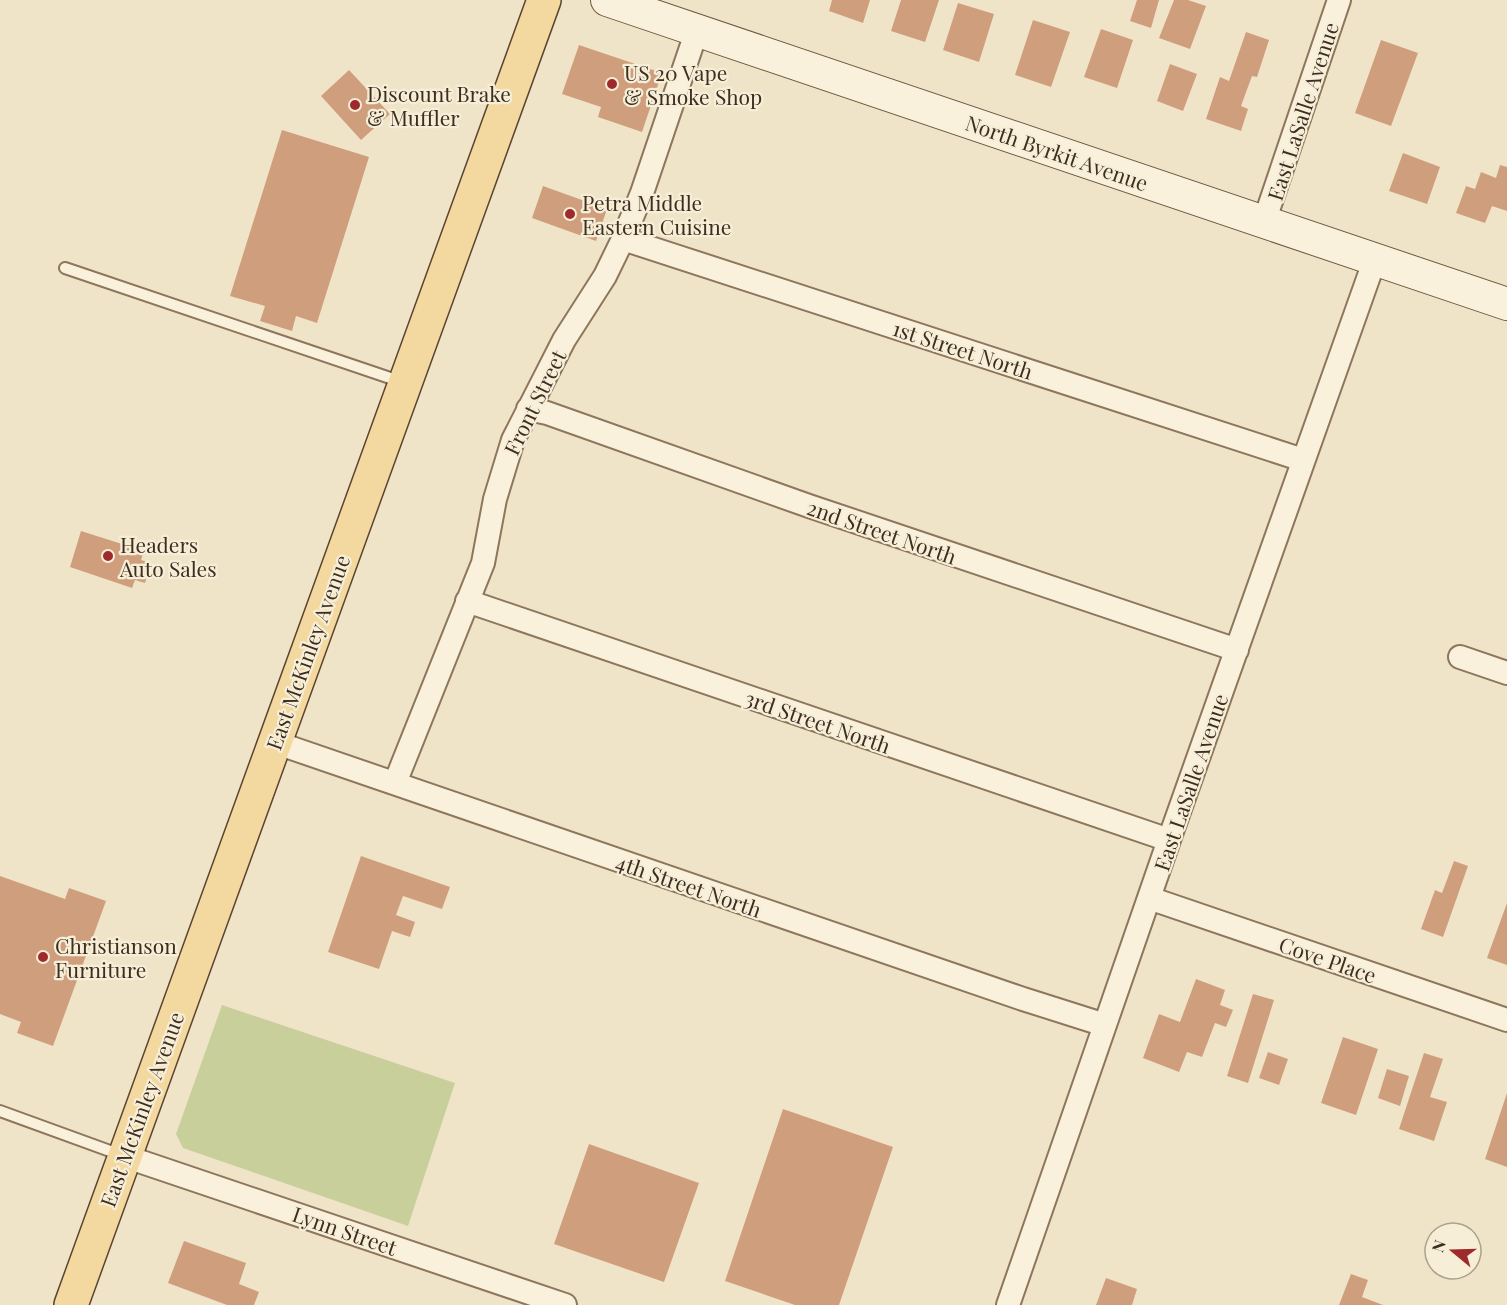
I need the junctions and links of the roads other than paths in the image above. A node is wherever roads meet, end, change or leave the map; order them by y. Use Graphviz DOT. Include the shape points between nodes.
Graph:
graph roads {
  1 [pos="544,0"];
  2 [pos="607,0"];
  3 [pos="1339,0"];
  4 [pos="697,30"];
  5 [pos="1264,222"];
  6 [pos="623,238"];
  7 [pos="1374,259"];
  8 [pos="65,268"];
  9 [pos="1507,304"];
  10 [pos="405,383"];
  11 [pos="528,409"];
  12 [pos="1303,460"];
  13 [pos="467,601"];
  14 [pos="1237,650"];
  15 [pos="1460,657"];
  16 [pos="1507,673"];
  17 [pos="274,742"];
  18 [pos="395,783"];
  19 [pos="1169,840"];
  20 [pos="1149,898"];
  21 [pos="1507,1020"];
  22 [pos="1105,1025"];
  23 [pos="0,1111"];
  24 [pos="124,1156"];
  25 [pos="71,1305"];
  26 [pos="565,1305"];
  27 [pos="1008,1305"];
  1 -- 10 [label="main road, East McKinley Avenue"];
  2 -- 4 [label="street, North Byrkit Avenue" via="655,12"];
  3 -- 5 [label="street, East LaSalle Avenue"];
  4 -- 5 [label="street, North Byrkit Avenue"];
  4 -- 6 [label="street, Front Street"];
  5 -- 7 [label="street, North Byrkit Avenue"];
  6 -- 11 [label="street, Front Street"];
  6 -- 12 [label="street, 1st Street North"];
  7 -- 9 [label="street, North Byrkit Avenue"];
  7 -- 12 [label="street, East LaSalle Avenue"];
  8 -- 10 [label="lane"];
  10 -- 17 [label="main road, East McKinley Avenue"];
  11 -- 13 [label="street, Front Street" via="502,469 483,562"];
  11 -- 14 [label="street, 2nd Street North"];
  12 -- 14 [label="street, East LaSalle Avenue"];
  13 -- 18 [label="street, Front Street"];
  13 -- 19 [label="street, 3rd Street North"];
  14 -- 19 [label="street, East LaSalle Avenue"];
  15 -- 16 [label="street"];
  17 -- 18 [label="street, 4th Street North"];
  17 -- 24 [label="main road, East McKinley Avenue"];
  18 -- 22 [label="street, 4th Street North"];
  19 -- 20 [label="street, East LaSalle Avenue"];
  20 -- 21 [label="street, Cove Place"];
  20 -- 22 [label="street, East LaSalle Avenue"];
  22 -- 27 [label="street, East LaSalle Avenue"];
  23 -- 24 [label="lane"];
  24 -- 25 [label="main road, East McKinley Avenue"];
  24 -- 26 [label="street, Lynn Street"];
}
